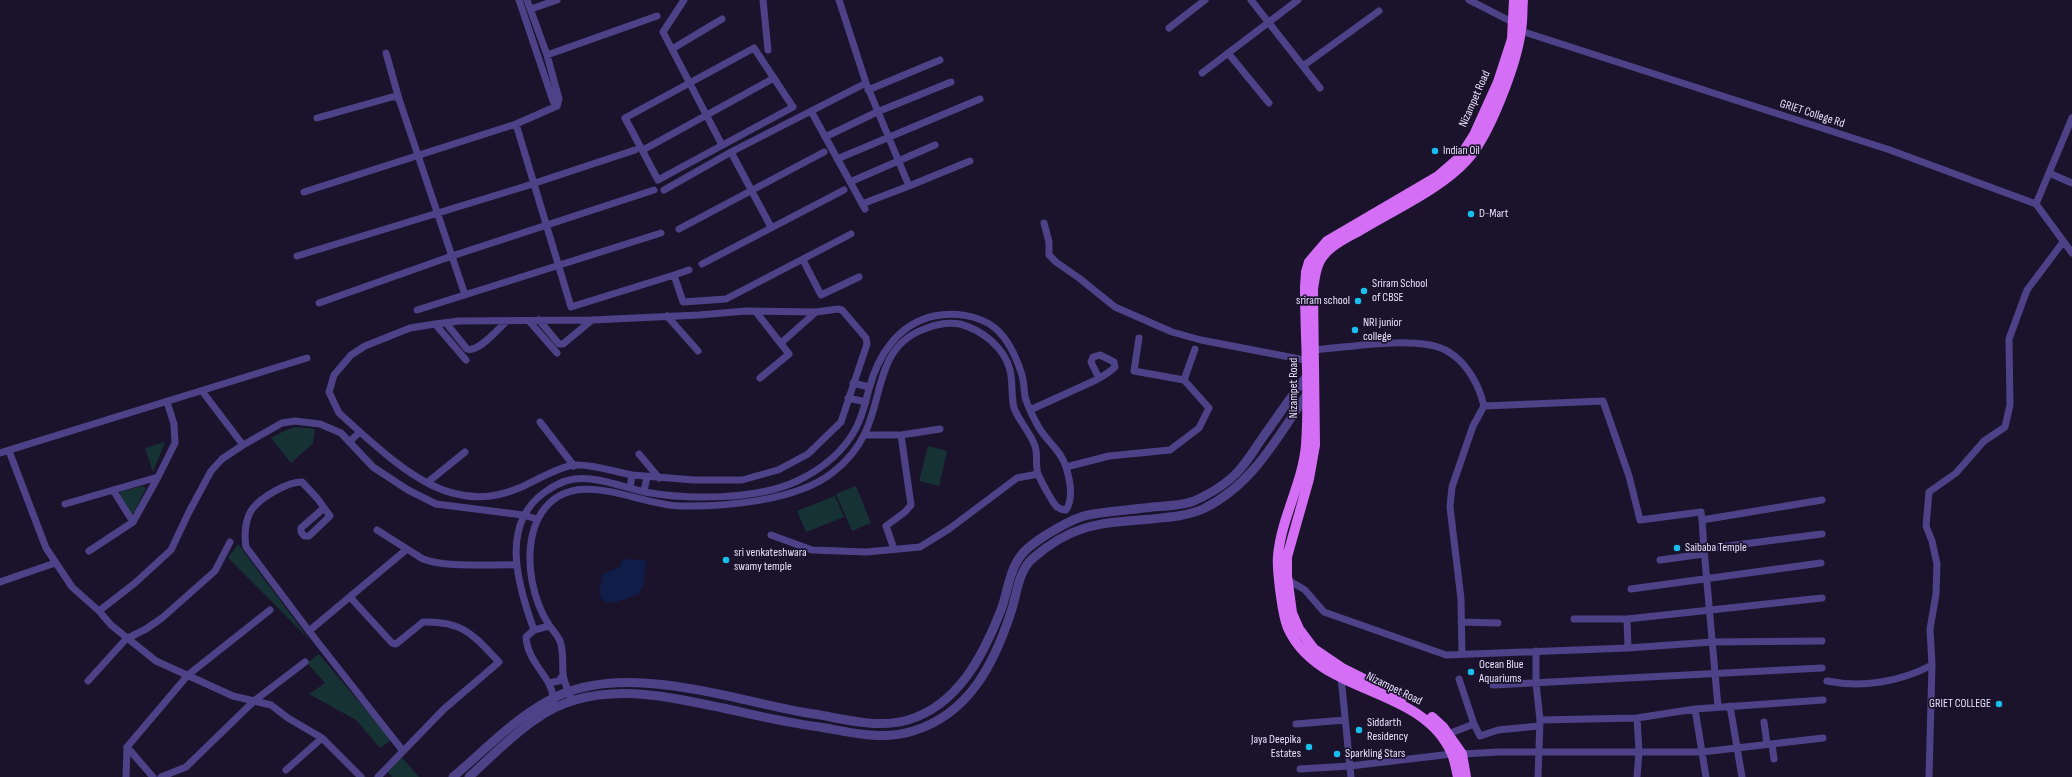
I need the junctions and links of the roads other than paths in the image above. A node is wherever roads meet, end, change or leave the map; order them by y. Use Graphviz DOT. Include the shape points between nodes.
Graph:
graph roads {
  1 [pos="519,0"];
  2 [pos="527,0"];
  3 [pos="557,0"];
  4 [pos="684,0"];
  5 [pos="763,0"];
  6 [pos="839,0"];
  7 [pos="1205,0"];
  8 [pos="1251,0"];
  9 [pos="1298,0"];
  10 [pos="1469,0"];
  11 [pos="1514,0"];
  12 [pos="1523,0"];
  13 [pos="1196,3"];
  14 [pos="531,9"];
  15 [pos="1379,11"];
  16 [pos="657,16"];
  17 [pos="722,19"];
  18 [pos="1268,23"];
  19 [pos="1514,23"];
  20 [pos="1169,28"];
  21 [pos="1521,31"];
  22 [pos="672,49"];
  23 [pos="768,50"];
  24 [pos="386,53"];
  25 [pos="1228,53"];
  26 [pos="547,55"];
  27 [pos="940,60"];
  28 [pos="1303,66"];
  29 [pos="1202,73"];
  30 [pos="774,78"];
  31 [pos="951,82"];
  32 [pos="690,83"];
  33 [pos="867,86"];
  34 [pos="1320,88"];
  35 [pos="399,99"];
  36 [pos="980,99"];
  37 [pos="1269,103"];
  38 [pos="557,106"];
  39 [pos="811,110"];
  40 [pos="877,112"];
  41 [pos="706,115"];
  42 [pos="317,118"];
  43 [pos="2072,118"];
  44 [pos="516,124"];
  45 [pos="825,136"];
  46 [pos="887,136"];
  47 [pos="722,145"];
  48 [pos="935,145"];
  49 [pos="639,150"];
  50 [pos="731,152"];
  51 [pos="824,152"];
  52 [pos="418,154"];
  53 [pos="837,159"];
  54 [pos="897,160"];
  55 [pos="970,161"];
  56 [pos="2049,173"];
  57 [pos="850,182"];
  58 [pos="2072,183"];
  59 [pos="534,184"];
  60 [pos="909,186"];
  61 [pos="654,190"];
  62 [pos="664,190"];
  63 [pos="751,190"];
  64 [pos="844,190"];
  65 [pos="304,192"];
  66 [pos="2036,204"];
  67 [pos="438,214"];
  68 [pos="1044,223"];
  69 [pos="547,226"];
  70 [pos="771,227"];
  71 [pos="679,229"];
  72 [pos="661,232"];
  73 [pos="851,234"];
  74 [pos="2063,242"];
  75 [pos="2072,253"];
  76 [pos="297,256"];
  77 [pos="452,256"];
  78 [pos="803,260"];
  79 [pos="702,264"];
  80 [pos="559,265"];
  81 [pos="689,270"];
  82 [pos="674,274"];
  83 [pos="859,277"];
  84 [pos="465,295"];
  85 [pos="319,302"];
  86 [pos="417,310"];
  87 [pos="756,312"];
  88 [pos="816,312"];
  89 [pos="667,316"];
  90 [pos="539,320"];
  91 [pos="592,320"];
  92 [pos="529,321"];
  93 [pos="506,322"];
  94 [pos="446,323"];
  95 [pos="435,324"];
  96 [pos="1139,338"];
  97 [pos="781,343"];
  98 [pos="1195,349"];
  99 [pos="1313,350"];
  100 [pos="698,351"];
  101 [pos="557,353"];
  102 [pos="307,358"];
  103 [pos="466,360"];
  104 [pos="1311,370"];
  105 [pos="760,378"];
  106 [pos="1099,378"];
  107 [pos="1184,380"];
  108 [pos="853,383"];
  109 [pos="869,387"];
  110 [pos="202,391"];
  111 [pos="1307,393"];
  112 [pos="848,398"];
  113 [pos="167,402"];
  114 [pos="866,402"];
  115 [pos="1288,402"];
  116 [pos="1484,406"];
  117 [pos="1030,410"];
  118 [pos="1294,413"];
  119 [pos="540,422"];
  120 [pos="351,424"];
  121 [pos="940,429"];
  122 [pos="360,432"];
  123 [pos="341,433"];
  124 [pos="864,435"];
  125 [pos="901,435"];
  126 [pos="849,439"];
  127 [pos="1046,440"];
  128 [pos="349,442"];
  129 [pos="243,444"];
  130 [pos="858,445"];
  131 [pos="1035,446"];
  132 [pos="9,451"];
  133 [pos="465,452"];
  134 [pos="0,453"];
  135 [pos="639,454"];
  136 [pos="574,466"];
  137 [pos="1066,466"];
  138 [pos="1038,474"];
  139 [pos="632,475"];
  140 [pos="158,477"];
  141 [pos="647,477"];
  142 [pos="659,478"];
  143 [pos="428,482"];
  144 [pos="630,488"];
  145 [pos="113,490"];
  146 [pos="642,491"];
  147 [pos="638,498"];
  148 [pos="1822,500"];
  149 [pos="65,504"];
  150 [pos="324,508"];
  151 [pos="1066,510"];
  152 [pos="523,515"];
  153 [pos="537,519"];
  154 [pos="1702,520"];
  155 [pos="1071,521"];
  156 [pos="133,522"];
  157 [pos="377,530"];
  158 [pos="1075,531"];
  159 [pos="1822,534"];
  160 [pos="771,535"];
  161 [pos="230,542"];
  162 [pos="407,549"];
  163 [pos="894,549"];
  164 [pos="88,551"];
  165 [pos="1704,552"];
  166 [pos="1660,560"];
  167 [pos="1821,563"];
  168 [pos="55,564"];
  169 [pos="517,565"];
  170 [pos="1288,580"];
  171 [pos="1706,580"];
  172 [pos="0,582"];
  173 [pos="1631,588"];
  174 [pos="350,597"];
  175 [pos="1822,598"];
  176 [pos="270,610"];
  177 [pos="1709,610"];
  178 [pos="99,611"];
  179 [pos="1574,619"];
  180 [pos="1627,619"];
  181 [pos="1461,622"];
  182 [pos="1498,623"];
  183 [pos="549,626"];
  184 [pos="534,630"];
  185 [pos="309,631"];
  186 [pos="126,639"];
  187 [pos="1822,641"];
  188 [pos="1712,642"];
  189 [pos="1628,648"];
  190 [pos="1536,651"];
  191 [pos="1462,654"];
  192 [pos="305,662"];
  193 [pos="1932,665"];
  194 [pos="1822,668"];
  195 [pos="1715,673"];
  196 [pos="563,675"];
  197 [pos="188,676"];
  198 [pos="1341,677"];
  199 [pos="1459,679"];
  200 [pos="1827,681"];
  201 [pos="88,682"];
  202 [pos="549,683"];
  203 [pos="1536,683"];
  204 [pos="1493,685"];
  205 [pos="569,692"];
  206 [pos="553,698"];
  207 [pos="1823,700"];
  208 [pos="254,701"];
  209 [pos="572,701"];
  210 [pos="1730,706"];
  211 [pos="1718,707"];
  212 [pos="556,708"];
  213 [pos="1694,709"];
  214 [pos="1637,718"];
  215 [pos="1345,720"];
  216 [pos="1764,722"];
  217 [pos="1539,723"];
  218 [pos="1296,724"];
  219 [pos="1474,724"];
  220 [pos="1448,734"];
  221 [pos="322,738"];
  222 [pos="1822,738"];
  223 [pos="1770,744"];
  224 [pos="127,747"];
  225 [pos="1737,747"];
  226 [pos="403,751"];
  227 [pos="1539,752"];
  228 [pos="1639,752"];
  229 [pos="1702,752"];
  230 [pos="1457,754"];
  231 [pos="1774,758"];
  232 [pos="1350,766"];
  233 [pos="1300,769"];
  234 [pos="286,770"];
  235 [pos="126,777"];
  236 [pos="153,777"];
  237 [pos="161,777"];
  238 [pos="361,777"];
  239 [pos="378,777"];
  240 [pos="453,777"];
  241 [pos="470,777"];
  242 [pos="1351,777"];
  243 [pos="1458,777"];
  244 [pos="1466,777"];
  245 [pos="1538,777"];
  246 [pos="1637,777"];
  247 [pos="1706,777"];
  248 [pos="1742,777"];
  249 [pos="1929,777"];
  1 -- 38 [label="street" via="553,101"];
  2 -- 14 [label="street"];
  3 -- 14 [label="street"];
  4 -- 22 [label="street" via="663,32"];
  5 -- 23 [label="street"];
  6 -- 33 [label="street"];
  7 -- 13 [label="street"];
  8 -- 18 [label="street"];
  9 -- 18 [label="street"];
  10 -- 19 [label="street"];
  11 -- 19 [label="main road, Nizampet Road"];
  12 -- 21 [label="main road, Nizampet Road"];
  13 -- 20 [label="street"];
  14 -- 26 [label="street"];
  15 -- 28 [label="street"];
  16 -- 26 [label="street"];
  17 -- 22 [label="street"];
  18 -- 25 [label="street"];
  18 -- 28 [label="street"];
  19 -- 21 [label="street"];
  19 -- 104 [label="main road, Nizampet Road" via="1512,39 1498,82 1474,135 1460,157 1432,179 1327,241 1314,254 1306,272 1305,287"];
  21 -- 66 [label="street, GRIET College Rd" via="1890,150"];
  21 -- 99 [label="main road, Nizampet Road" via="1510,72 1494,114 1467,161 1434,186 1325,254 1316,272 1313,289"];
  22 -- 32 [label="street"];
  24 -- 35 [label="street"];
  25 -- 29 [label="street"];
  25 -- 37 [label="street"];
  26 -- 38 [label="street" via="559,99"];
  27 -- 33 [label="street"];
  28 -- 34 [label="street"];
  30 -- 32 [label="street" via="754,48"];
  30 -- 41 [label="street"];
  30 -- 47 [label="street" via="793,107"];
  31 -- 40 [label="street"];
  32 -- 41 [label="street"];
  32 -- 49 [label="street" via="625,118"];
  33 -- 39 [label="street"];
  33 -- 40 [label="street"];
  35 -- 42 [label="street" via="392,97"];
  35 -- 52 [label="street"];
  36 -- 46 [label="street"];
  38 -- 44 [label="street"];
  39 -- 45 [label="street"];
  39 -- 50 [label="street"];
  40 -- 45 [label="street"];
  40 -- 46 [label="street"];
  41 -- 47 [label="street"];
  41 -- 49 [label="street"];
  43 -- 56 [label="street"];
  44 -- 52 [label="street"];
  44 -- 59 [label="street"];
  45 -- 53 [label="street"];
  46 -- 53 [label="street"];
  46 -- 54 [label="street"];
  47 -- 49 [label="street" via="658,180"];
  48 -- 54 [label="street"];
  49 -- 59 [label="street"];
  50 -- 62 [label="street"];
  50 -- 63 [label="street"];
  51 -- 63 [label="street"];
  52 -- 65 [label="street"];
  52 -- 67 [label="street"];
  53 -- 57 [label="street"];
  54 -- 57 [label="street"];
  54 -- 60 [label="street"];
  55 -- 60 [label="street"];
  56 -- 58 [label="street"];
  56 -- 66 [label="street"];
  57 -- 60 [label="street" via="863,206"];
  59 -- 67 [label="street"];
  59 -- 69 [label="street"];
  61 -- 69 [label="street"];
  63 -- 70 [label="street"];
  63 -- 71 [label="street"];
  64 -- 70 [label="street"];
  66 -- 74 [label="street"];
  67 -- 76 [label="street"];
  67 -- 77 [label="street"];
  68 -- 104 [label="street" via="1050,255 1115,307 1172,332"];
  69 -- 77 [label="street"];
  69 -- 80 [label="street"];
  70 -- 79 [label="street"];
  72 -- 80 [label="street"];
  73 -- 78 [label="street"];
  74 -- 75 [label="street"];
  74 -- 193 [label="street" via="2027,290 2009,339 2010,405 2005,427 1984,441 1956,473 1930,492 1926,526 1937,564 1936,594 1930,629"];
  77 -- 84 [label="street"];
  77 -- 85 [label="street"];
  78 -- 82 [label="street" via="726,299 683,302"];
  78 -- 83 [label="street" via="821,295"];
  80 -- 82 [label="street" via="571,307"];
  80 -- 84 [label="street"];
  81 -- 82 [label="street"];
  84 -- 86 [label="street"];
  87 -- 88 [label="street"];
  87 -- 89 [label="street"];
  87 -- 97 [label="street"];
  88 -- 97 [label="street"];
  88 -- 108 [label="street" via="842,310 866,338 867,344"];
  89 -- 91 [label="street"];
  89 -- 100 [label="street"];
  90 -- 91 [label="street"];
  90 -- 91 [label="street" via="560,344"];
  90 -- 92 [label="street"];
  92 -- 93 [label="street"];
  92 -- 101 [label="street"];
  93 -- 94 [label="street"];
  93 -- 94 [label="street" via="479,347 470,350"];
  94 -- 95 [label="street"];
  95 -- 103 [label="street"];
  95 -- 120 [label="street" via="410,328 365,346 351,355 334,375 329,392 339,413"];
  96 -- 107 [label="street" via="1134,371"];
  97 -- 105 [label="street" via="790,354"];
  98 -- 107 [label="street"];
  99 -- 104 [label="main road, Nizampet Road"];
  99 -- 116 [label="street" via="1397,343 1432,345 1455,356 1475,378"];
  102 -- 110 [label="street"];
  104 -- 111 [label="main road, Nizampet Road"];
  104 -- 115 [label="street"];
  104 -- 170 [label="main road, Nizampet Road" via="1315,445 1313,464 1287,557"];
  106 -- 117 [label="street"];
  107 -- 137 [label="street" via="1209,408 1199,428 1170,450 1109,456"];
  108 -- 109 [label="street"];
  108 -- 112 [label="street"];
  109 -- 114 [label="street"];
  109 -- 117 [label="street" via="886,348 899,334 916,322 935,316 962,315 978,318 989,324 1003,338 1013,353 1022,375"];
  110 -- 113 [label="street"];
  110 -- 129 [label="street"];
  111 -- 118 [label="street"];
  111 -- 198 [label="main road, Nizampet Road" via="1303,468 1278,556 1281,600 1286,621 1294,638 1313,661"];
  112 -- 114 [label="street"];
  112 -- 142 [label="street" via="841,422 831,433 808,454 778,470 742,480"];
  113 -- 132 [label="street"];
  113 -- 140 [label="street" via="174,424 175,443"];
  114 -- 126 [label="street"];
  115 -- 118 [label="street"];
  115 -- 155 [label="street" via="1230,480 1194,501 1086,515"];
  116 -- 154 [label="street" via="1603,401 1629,476 1640,520 1701,512"];
  116 -- 181 [label="street" via="1473,426 1452,488 1450,507 1461,599"];
  117 -- 127 [label="street"];
  118 -- 158 [label="street" via="1264,460 1250,476 1235,489 1204,508 1176,517 1101,522"];
  119 -- 136 [label="street"];
  120 -- 122 [label="street"];
  120 -- 123 [label="street"];
  121 -- 125 [label="street"];
  122 -- 128 [label="street"];
  122 -- 143 [label="street" via="400,468"];
  123 -- 128 [label="street"];
  123 -- 129 [label="street" via="320,424 295,421 282,423"];
  124 -- 125 [label="street"];
  124 -- 130 [label="street"];
  124 -- 131 [label="street" via="882,376 889,360 901,344 919,330 938,324 958,324 976,330 992,341 1004,355 1010,370 1014,406"];
  125 -- 163 [label="street" via="911,505 886,526"];
  126 -- 130 [label="street"];
  126 -- 146 [label="street" via="825,466 794,482 774,488 741,495 708,497"];
  127 -- 131 [label="street"];
  127 -- 137 [label="street" via="1062,455"];
  128 -- 152 [label="street" via="373,467 408,490 436,504"];
  129 -- 178 [label="street" via="222,459 212,471 171,550"];
  130 -- 147 [label="street" via="831,474 804,489 777,497 679,506"];
  131 -- 138 [label="street"];
  132 -- 134 [label="street"];
  132 -- 168 [label="street" via="46,548"];
  133 -- 143 [label="street"];
  135 -- 142 [label="street"];
  136 -- 139 [label="street"];
  136 -- 143 [label="street" via="552,472 501,496 480,498 444,491"];
  137 -- 151 [label="street" via="1071,497"];
  138 -- 151 [label="street" via="1057,506"];
  138 -- 163 [label="street" via="1017,478 949,529 920,547"];
  139 -- 141 [label="street"];
  139 -- 144 [label="street"];
  140 -- 145 [label="street"];
  140 -- 156 [label="street"];
  141 -- 142 [label="street"];
  141 -- 146 [label="street"];
  144 -- 146 [label="street"];
  144 -- 152 [label="street" via="591,480 575,479 559,483 530,504"];
  145 -- 149 [label="street"];
  145 -- 156 [label="street"];
  146 -- 147 [label="street"];
  147 -- 153 [label="street" via="598,489 574,490 556,497"];
  148 -- 154 [label="street"];
  150 -- 185 [label="street" via="302,482 285,485 253,508 244,536 246,547"];
  151 -- 155 [label="street"];
  152 -- 153 [label="street"];
  152 -- 169 [label="street" via="516,550"];
  153 -- 183 [label="street" via="529,551 532,581"];
  154 -- 165 [label="street"];
  155 -- 158 [label="street"];
  155 -- 205 [label="street" via="1037,541 1021,555 1014,566 998,617 978,659 961,686 938,706 908,720 873,724 794,711 699,690 634,682 592,686"];
  156 -- 164 [label="street"];
  157 -- 162 [label="street"];
  158 -- 209 [label="street" via="1050,544 1029,562 992,659 976,688 953,711 912,732 871,735 792,723 667,696 632,692"];
  159 -- 165 [label="street"];
  160 -- 163 [label="street" via="812,550 866,552"];
  161 -- 186 [label="street" via="215,571 162,618"];
  162 -- 169 [label="street" via="424,559 437,562 462,565"];
  162 -- 174 [label="street"];
  165 -- 166 [label="street"];
  165 -- 171 [label="street"];
  167 -- 171 [label="street"];
  168 -- 172 [label="street"];
  168 -- 178 [label="street" via="72,587"];
  169 -- 184 [label="street" via="521,589"];
  170 -- 191 [label="street" via="1305,590 1324,612 1446,655"];
  170 -- 220 [label="main road, Nizampet Road" via="1292,613 1299,629 1314,649 1342,668 1412,703 1430,715"];
  171 -- 173 [label="street"];
  171 -- 177 [label="street"];
  174 -- 185 [label="street"];
  174 -- 226 [label="street" via="392,643 396,644 423,622 447,623 459,626 471,634 500,662 444,709"];
  175 -- 177 [label="street"];
  176 -- 197 [label="street"];
  177 -- 180 [label="street"];
  177 -- 188 [label="street"];
  178 -- 186 [label="street"];
  179 -- 180 [label="street"];
  180 -- 189 [label="street"];
  181 -- 182 [label="street"];
  181 -- 191 [label="street"];
  183 -- 184 [label="street"];
  183 -- 196 [label="street" via="557,634 560,642"];
  184 -- 202 [label="street" via="526,637 526,644"];
  185 -- 226 [label="street"];
  186 -- 197 [label="street" via="156,661"];
  186 -- 201 [label="street"];
  187 -- 188 [label="street"];
  188 -- 189 [label="street"];
  188 -- 195 [label="street"];
  189 -- 190 [label="street"];
  190 -- 191 [label="street"];
  190 -- 203 [label="street"];
  192 -- 208 [label="street"];
  193 -- 200 [label="street" via="1903,678 1872,683 1843,684"];
  193 -- 249 [label="street"];
  194 -- 195 [label="street"];
  195 -- 203 [label="street"];
  195 -- 211 [label="street"];
  196 -- 202 [label="street" via="558,681"];
  196 -- 205 [label="street"];
  197 -- 208 [label="street" via="233,696"];
  197 -- 224 [label="street"];
  198 -- 215 [label="street"];
  198 -- 230 [label="main road, Nizampet Road" via="1406,707 1436,730"];
  199 -- 219 [label="street"];
  202 -- 206 [label="street"];
  203 -- 204 [label="street"];
  203 -- 217 [label="street"];
  205 -- 206 [label="street"];
  205 -- 209 [label="street"];
  206 -- 212 [label="street"];
  206 -- 240 [label="street" via="519,720"];
  207 -- 210 [label="street"];
  208 -- 221 [label="street" via="271,705"];
  208 -- 237 [label="street" via="186,767"];
  209 -- 212 [label="street"];
  210 -- 211 [label="street"];
  210 -- 225 [label="street"];
  211 -- 213 [label="street"];
  212 -- 241 [label="street" via="537,718"];
  213 -- 214 [label="street"];
  213 -- 229 [label="street"];
  214 -- 217 [label="street"];
  214 -- 228 [label="street"];
  215 -- 218 [label="street"];
  215 -- 232 [label="street"];
  216 -- 223 [label="street"];
  217 -- 219 [label="street" via="1480,736"];
  217 -- 227 [label="street"];
  219 -- 220 [label="street"];
  220 -- 230 [label="main road, Nizampet Road"];
  221 -- 234 [label="street"];
  221 -- 238 [label="street"];
  222 -- 223 [label="street"];
  223 -- 225 [label="street"];
  223 -- 231 [label="street"];
  224 -- 235 [label="street"];
  224 -- 236 [label="street"];
  225 -- 229 [label="street"];
  225 -- 248 [label="street"];
  226 -- 239 [label="street"];
  227 -- 228 [label="street"];
  227 -- 230 [label="street"];
  227 -- 245 [label="street"];
  228 -- 229 [label="street"];
  228 -- 246 [label="street"];
  229 -- 247 [label="street"];
  230 -- 232 [label="street"];
  230 -- 243 [label="main road, Nizampet Road"];
  230 -- 244 [label="main road, Nizampet Road"];
  232 -- 233 [label="street"];
  232 -- 242 [label="street"];
}
